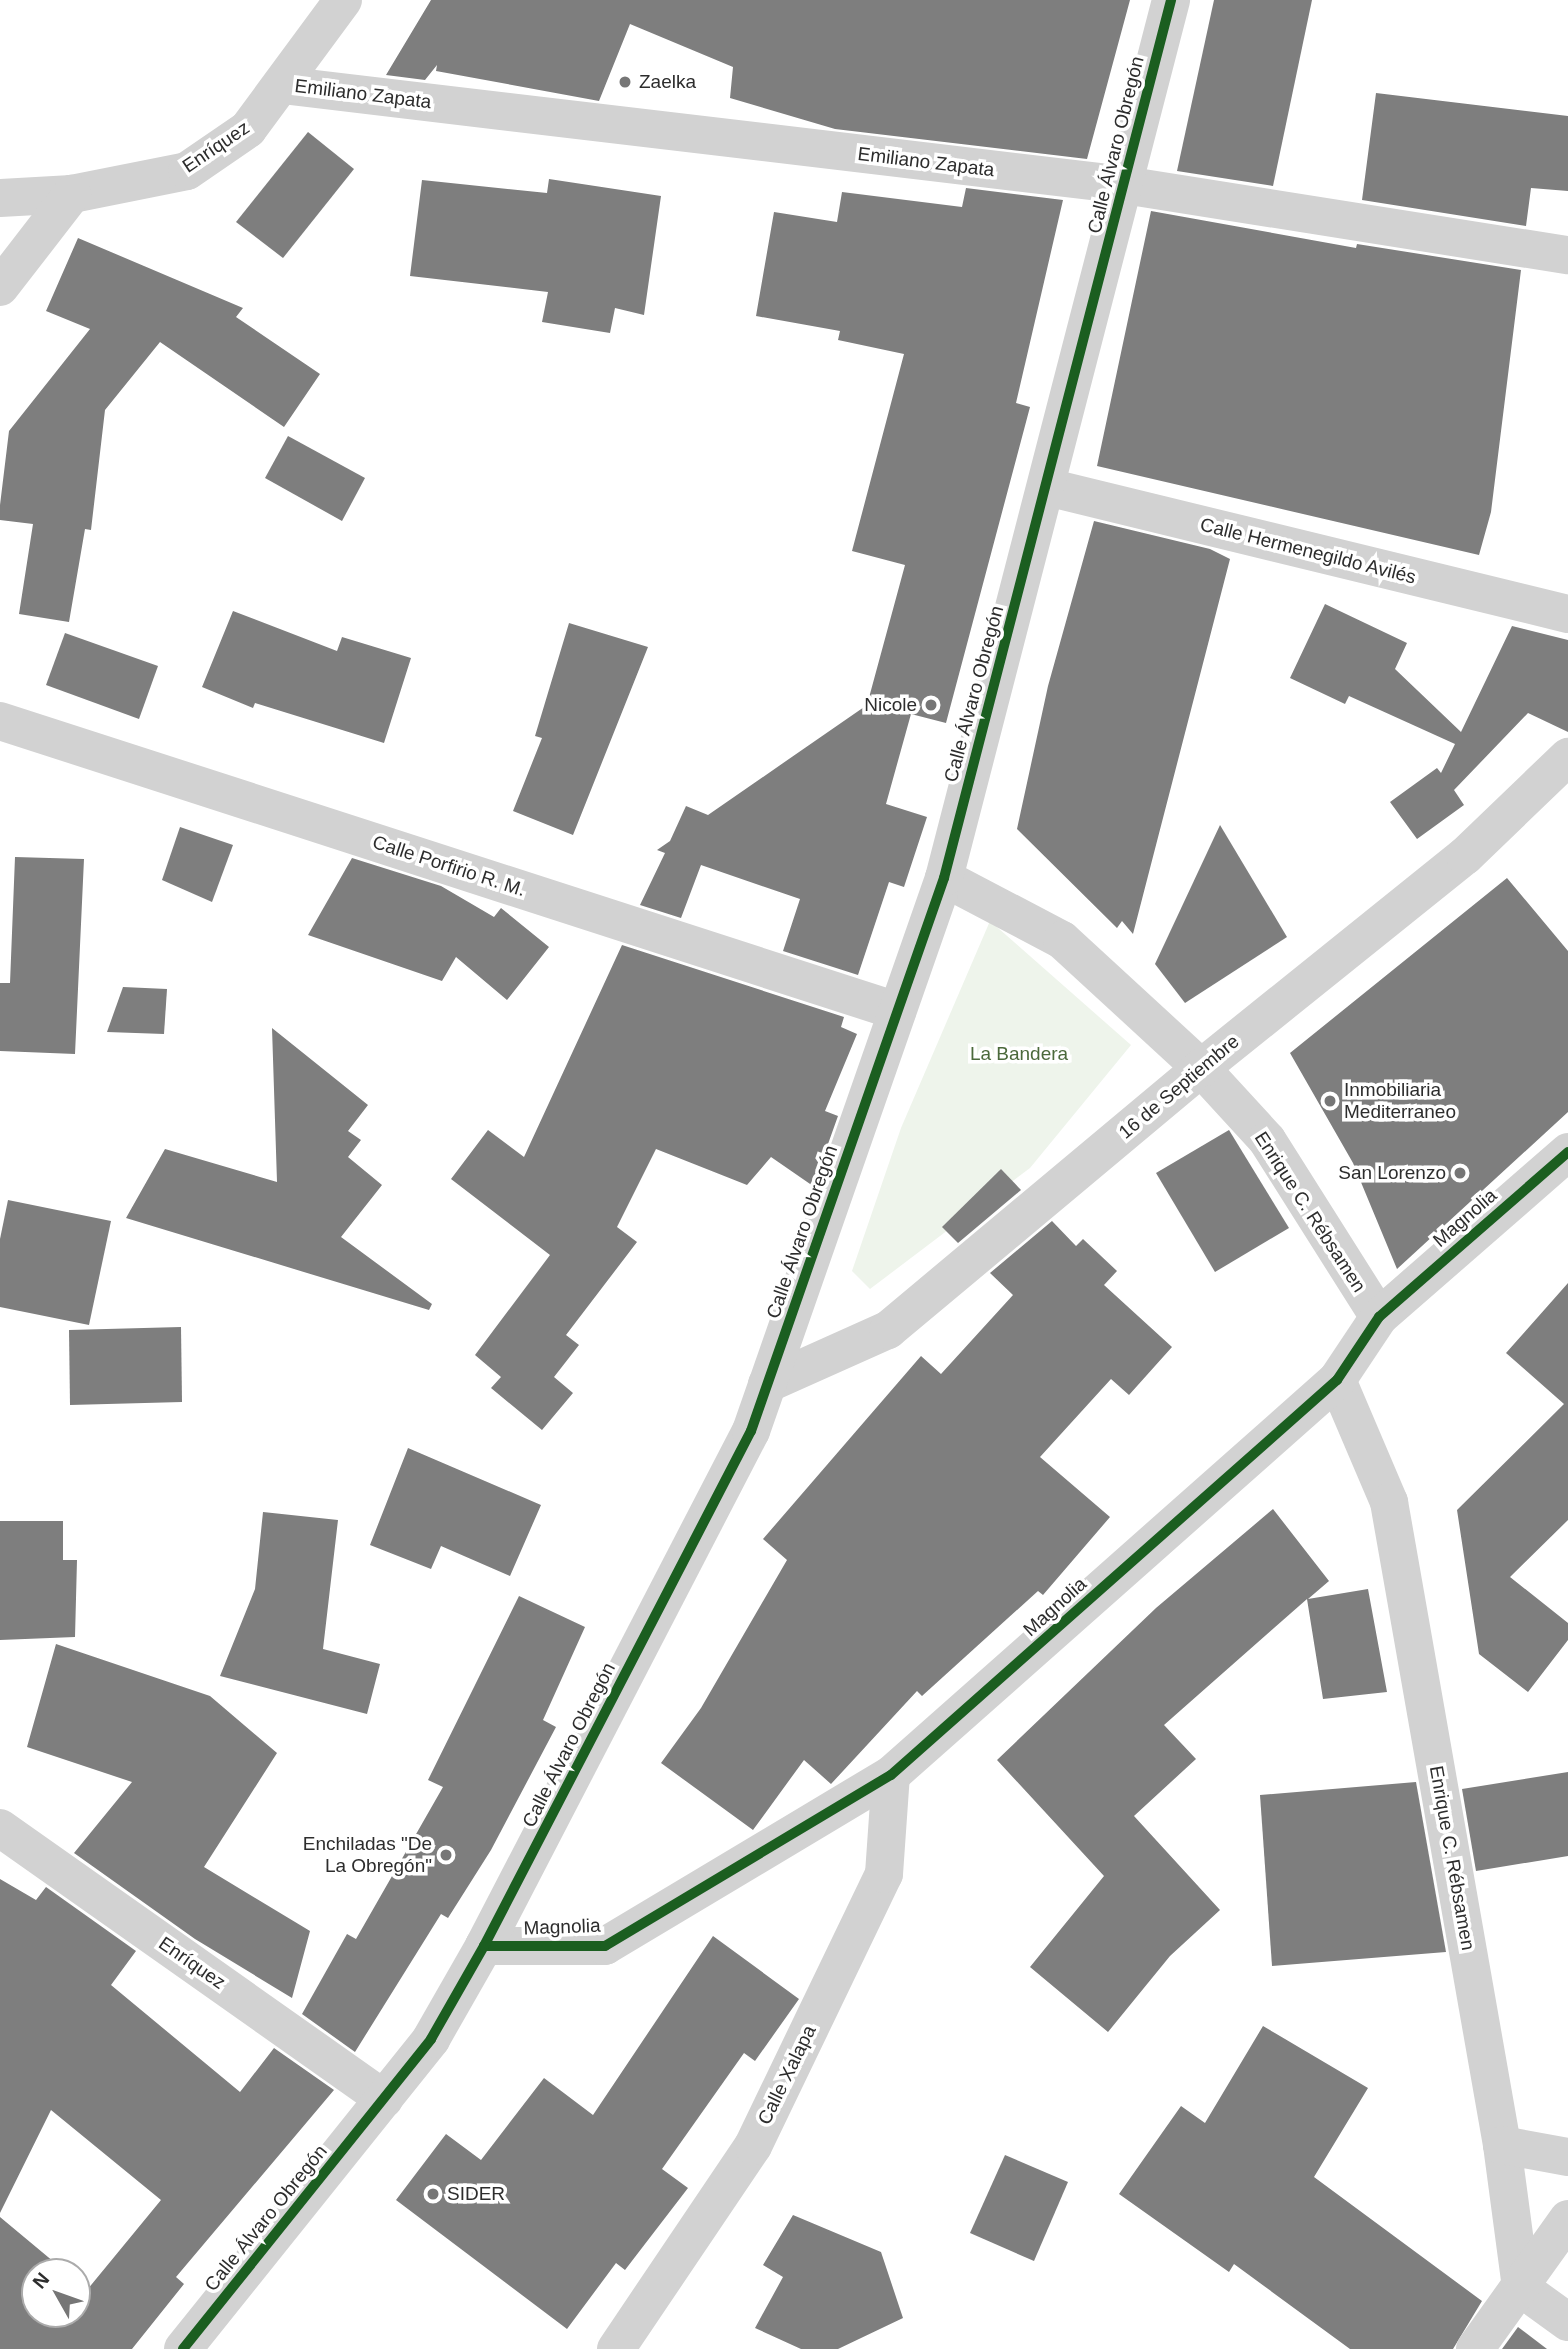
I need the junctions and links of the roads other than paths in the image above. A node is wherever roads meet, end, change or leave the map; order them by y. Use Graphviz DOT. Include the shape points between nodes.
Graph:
graph roads {
  1 [pos="343,0"];
  2 [pos="1171,0"];
  3 [pos="282,85"];
  4 [pos="1124,186"];
  5 [pos="72,194"];
  6 [pos="0,198"];
  7 [pos="1568,256"];
  8 [pos="0,287"];
  9 [pos="1047,487"];
  10 [pos="1568,614"];
  11 [pos="0,721"];
  12 [pos="1568,757"];
  13 [pos="944,878"];
  14 [pos="897,1011"];
  15 [pos="1201,1068"];
  16 [pos="1568,1152"];
  17 [pos="1379,1317"];
  18 [pos="1337,1380"];
  19 [pos="767,1384"];
  20 [pos="891,1775"];
  21 [pos="0,1828"];
  22 [pos="484,1946"];
  23 [pos="384,2099"];
  24 [pos="1502,2146"];
  25 [pos="1568,2157"];
  26 [pos="1568,2219"];
  27 [pos="1521,2288"];
  28 [pos="1568,2322"];
  29 [pos="183,2349"];
  30 [pos="616,2349"];
  31 [pos="1475,2349"];
  1 -- 3 [label="street, Enríquez"];
  2 -- 4 [label="street, Calle Álvaro Obregón"];
  3 -- 4 [label="street, Emiliano Zapata"];
  3 -- 5 [label="street, Enríquez" via="248,129 187,171"];
  4 -- 7 [label="street, Emiliano Zapata"];
  4 -- 9 [label="street, Calle Álvaro Obregón"];
  5 -- 6 [label="street, Enríquez"];
  5 -- 8 [label="street"];
  9 -- 10 [label="street, Calle Hermenegildo Avilés"];
  9 -- 13 [label="street, Calle Álvaro Obregón"];
  11 -- 14 [label="street, Calle Porfirio R. M."];
  12 -- 15 [label="street, 16 de Septiembre" via="1465,856"];
  13 -- 14 [label="street, Calle Álvaro Obregón"];
  13 -- 15 [label="street, Enrique C. Rébsamen" via="1062,940"];
  14 -- 19 [label="street, Calle Álvaro Obregón"];
  15 -- 17 [label="street, Enrique C. Rébsamen" via="1267,1140"];
  15 -- 19 [label="street, 16 de Septiembre" via="888,1330"];
  16 -- 17 [label="street, Magnolia"];
  17 -- 18 [label="street, Magnolia"];
  18 -- 20 [label="street, Magnolia"];
  18 -- 24 [label="street, Enrique C. Rébsamen" via="1389,1502"];
  19 -- 22 [label="street, Calle Álvaro Obregón" via="751,1431"];
  20 -- 22 [label="street, Magnolia" via="605,1946"];
  20 -- 30 [label="street, Calle Xalapa" via="884,1874 753,2146"];
  21 -- 23 [label="street, Enríquez"];
  22 -- 23 [label="street, Calle Álvaro Obregón" via="431,2039"];
  23 -- 29 [label="street, Calle Álvaro Obregón"];
  24 -- 25 [label="street"];
  24 -- 27 [label="street, Enrique C. Rébsamen"];
  26 -- 27 [label="street"];
  27 -- 28 [label="street"];
  27 -- 31 [label="street"];
}
